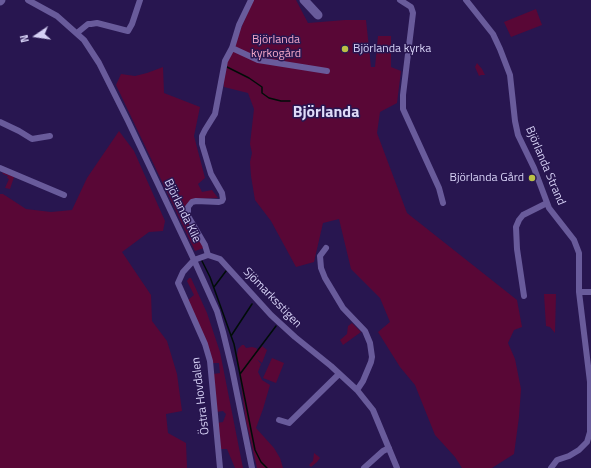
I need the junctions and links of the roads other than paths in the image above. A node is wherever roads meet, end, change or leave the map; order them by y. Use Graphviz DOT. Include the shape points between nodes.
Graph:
graph roads {
  1 [pos="28,0"];
  2 [pos="140,0"];
  3 [pos="251,0"];
  4 [pos="304,0"];
  5 [pos="400,0"];
  6 [pos="466,0"];
  7 [pos="318,15"];
  8 [pos="77,33"];
  9 [pos="232,48"];
  10 [pos="326,71"];
  11 [pos="0,122"];
  12 [pos="50,136"];
  13 [pos="0,168"];
  14 [pos="64,195"];
  15 [pos="443,203"];
  16 [pos="547,203"];
  17 [pos="326,248"];
  18 [pos="208,255"];
  19 [pos="194,260"];
  20 [pos="579,292"];
  21 [pos="591,292"];
  22 [pos="524,296"];
  23 [pos="339,374"];
  24 [pos="357,390"];
  25 [pos="279,420"];
  26 [pos="389,448"];
  27 [pos="220,468"];
  28 [pos="252,468"];
  29 [pos="364,468"];
  30 [pos="397,468"];
  31 [pos="551,468"];
  1 -- 8 [label="street, Björlanda Kile" via="57,16"];
  2 -- 8 [label="street" via="128,31 98,23 88,24"];
  3 -- 9 [label="street"];
  4 -- 7 [label="street"];
  5 -- 15 [label="street" via="411,7 413,13 403,109 438,184"];
  6 -- 16 [label="street, Björlanda Strand" via="493,34 505,62 510,75 518,135"];
  8 -- 19 [label="street, Björlanda Kile" via="99,63"];
  9 -- 10 [label="street" via="258,60"];
  9 -- 18 [label="street" via="225,61 215,114 202,136 211,174 223,199 219,202 196,201 188,207 188,216"];
  11 -- 12 [label="street" via="32,139"];
  13 -- 14 [label="street"];
  16 -- 20 [label="street, Björlanda Strand" via="577,246 580,257"];
  16 -- 22 [label="street" via="523,215 516,227"];
  17 -- 24 [label="street" via="320,256 325,278 343,308 365,332 370,343 372,357"];
  18 -- 19 [label="street"];
  18 -- 23 [label="street, Sjömarksstigen" via="220,259 271,315"];
  19 -- 27 [label="street, Östra Hovdalen" via="182,272 178,283 210,361"];
  19 -- 28 [label="street, Björlanda Kile" via="223,332"];
  20 -- 21 [label="street"];
  20 -- 31 [label="street, Björlanda Strand" via="589,369 590,432 587,442 569,456 557,460"];
  23 -- 24 [label="street, Sjömarksstigen"];
  23 -- 25 [label="street" via="289,423"];
  24 -- 26 [label="street, Sjömarksstigen" via="373,410"];
  26 -- 29 [label="street"];
  26 -- 30 [label="street, Sjömarksstigen"];
}
